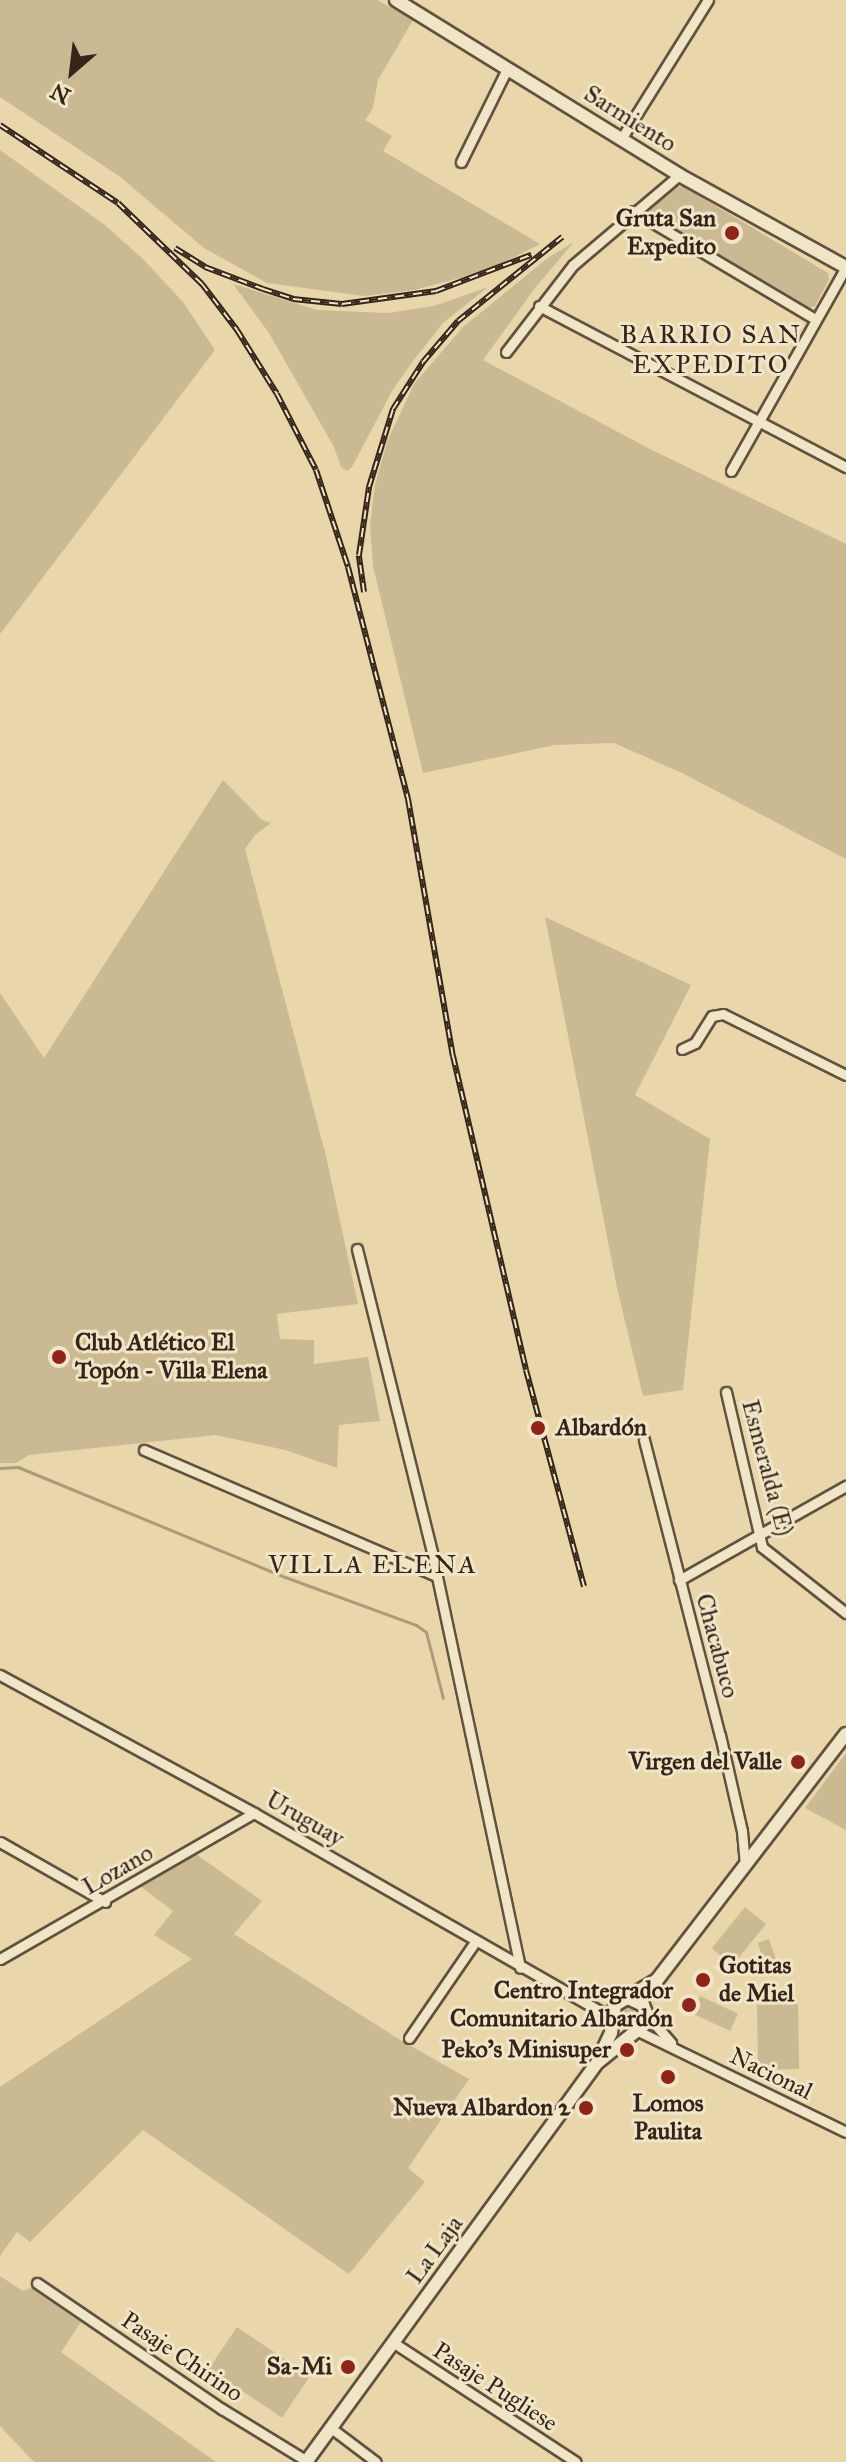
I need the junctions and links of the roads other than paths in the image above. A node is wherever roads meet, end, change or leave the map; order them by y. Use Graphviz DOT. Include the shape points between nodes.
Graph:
graph roads {
  1 [pos="396,0"];
  2 [pos="708,0"];
  3 [pos="507,69"];
  4 [pos="621,139"];
  5 [pos="461,162"];
  6 [pos="679,175"];
  7 [pos="633,211"];
  8 [pos="846,267"];
  9 [pos="539,306"];
  10 [pos="815,319"];
  11 [pos="506,352"];
  12 [pos="758,421"];
  13 [pos="846,467"];
  14 [pos="731,471"];
  15 [pos="682,1049"];
  16 [pos="846,1075"];
  17 [pos="357,1249"];
  18 [pos="726,1392"];
  19 [pos="644,1440"];
  20 [pos="144,1450"];
  21 [pos="846,1486"];
  22 [pos="759,1534"];
  23 [pos="436,1576"];
  24 [pos="679,1580"];
  25 [pos="846,1613"];
  26 [pos="0,1675"];
  27 [pos="846,1734"];
  28 [pos="254,1813"];
  29 [pos="0,1842"];
  30 [pos="745,1863"];
  31 [pos="105,1902"];
  32 [pos="475,1942"];
  33 [pos="0,1959"];
  34 [pos="520,1968"];
  35 [pos="657,1980"];
  36 [pos="625,2000"];
  37 [pos="587,2003"];
  38 [pos="646,2013"];
  39 [pos="613,2020"];
  40 [pos="636,2032"];
  41 [pos="409,2038"];
  42 [pos="680,2050"];
  43 [pos="598,2062"];
  44 [pos="846,2132"];
  45 [pos="37,2283"];
  46 [pos="394,2343"];
  47 [pos="331,2428"];
  48 [pos="306,2461"];
  49 [pos="376,2462"];
  50 [pos="576,2462"];
  1 -- 3 [label="main road, Sarmiento"];
  2 -- 4 [label="street"];
  3 -- 4 [label="main road, Sarmiento"];
  3 -- 5 [label="street"];
  4 -- 6 [label="main road, Sarmiento"];
  6 -- 7 [label="street"];
  6 -- 8 [label="main road, Sarmiento"];
  7 -- 9 [label="street" via="573,265"];
  7 -- 10 [label="street"];
  8 -- 10 [label="street"];
  9 -- 11 [label="street"];
  9 -- 12 [label="street"];
  10 -- 12 [label="street"];
  12 -- 13 [label="street"];
  12 -- 14 [label="street"];
  15 -- 16 [label="street" via="695,1043 712,1016 723,1014"];
  17 -- 23 [label="street"];
  18 -- 22 [label="street, Esmeralda (E)"];
  19 -- 24 [label="street, Chacabuco"];
  20 -- 23 [label="street"];
  21 -- 22 [label="street"];
  22 -- 24 [label="street"];
  22 -- 25 [label="street, Esmeralda (E)" via="762,1547"];
  23 -- 34 [label="street"];
  24 -- 30 [label="street, Chacabuco" via="720,1735"];
  26 -- 28 [label="street, Uruguay"];
  27 -- 30 [label="main road"];
  28 -- 31 [label="street, Lozano"];
  28 -- 32 [label="street, Uruguay"];
  29 -- 31 [label="street"];
  30 -- 35 [label="main road"];
  31 -- 33 [label="street, Lozano"];
  32 -- 34 [label="street, Uruguay"];
  32 -- 41 [label="street"];
  34 -- 37 [label="street, Uruguay"];
  35 -- 36 [label="main road"];
  35 -- 38 [label="main road"];
  36 -- 37 [label="street"];
  36 -- 38 [label="main road" via="643,2005"];
  36 -- 39 [label="main road"];
  37 -- 39 [label="street, Uruguay"];
  38 -- 40 [label="main road"];
  38 -- 42 [label="street, Nacional"];
  39 -- 40 [label="main road" via="618,2029"];
  39 -- 43 [label="main road, La Laja"];
  40 -- 42 [label="street, Nacional"];
  40 -- 43 [label="main road, La Laja"];
  42 -- 44 [label="street, Nacional"];
  43 -- 46 [label="main road, La Laja"];
  45 -- 48 [label="street, Pasaje Chirino"];
  46 -- 47 [label="main road, La Laja"];
  46 -- 50 [label="street, Pasaje Pugliese"];
  47 -- 48 [label="main road, La Laja"];
  47 -- 49 [label="street"];
}
